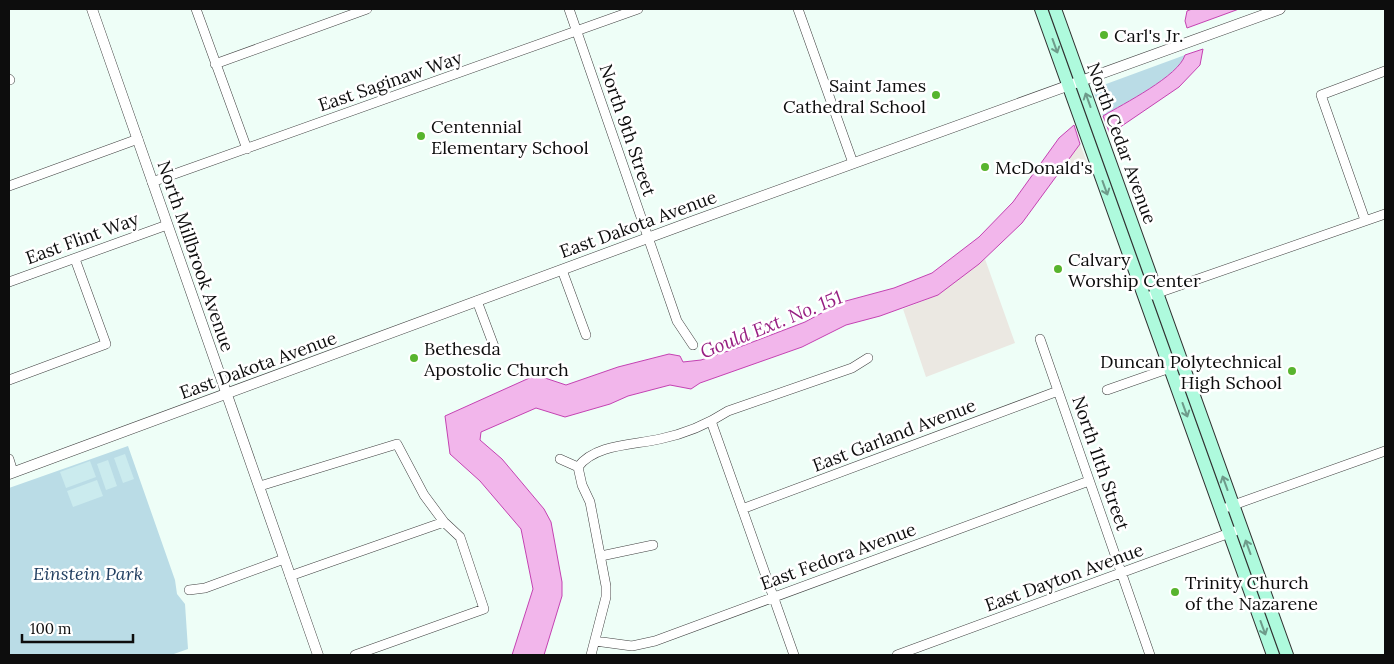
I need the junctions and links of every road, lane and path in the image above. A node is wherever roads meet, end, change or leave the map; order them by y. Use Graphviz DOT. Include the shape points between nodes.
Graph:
graph roads {
  1 [pos="92,9"];
  2 [pos="196,9"];
  3 [pos="367,9"];
  4 [pos="569,9"];
  5 [pos="638,9"];
  6 [pos="798,9"];
  7 [pos="1041,9"];
  8 [pos="1055,9"];
  9 [pos="1280,9"];
  10 [pos="576,31"];
  11 [pos="215,64"];
  12 [pos="1385,71"];
  13 [pos="1074,82"];
  14 [pos="138,139"];
  15 [pos="247,148"];
  16 [pos="853,163"];
  17 [pos="152,182"];
  18 [pos="9,186"];
  19 [pos="1385,214"];
  20 [pos="1366,220"];
  21 [pos="167,225"];
  22 [pos="648,238"];
  23 [pos="74,258"];
  24 [pos="562,270"];
  25 [pos="9,282"];
  26 [pos="1158,293"];
  27 [pos="1145,298"];
  28 [pos="477,301"];
  29 [pos="586,335"];
  30 [pos="1040,339"];
  31 [pos="693,345"];
  32 [pos="495,349"];
  33 [pos="868,358"];
  34 [pos="1170,368"];
  35 [pos="9,380"];
  36 [pos="1107,390"];
  37 [pos="1058,391"];
  38 [pos="227,394"];
  39 [pos="712,421"];
  40 [pos="1385,451"];
  41 [pos="9,459"];
  42 [pos="560,460"];
  43 [pos="578,467"];
  44 [pos="11,473"];
  45 [pos="1089,481"];
  46 [pos="260,486"];
  47 [pos="1233,505"];
  48 [pos="742,509"];
  49 [pos="1220,510"];
  50 [pos="444,522"];
  51 [pos="1242,528"];
  52 [pos="1229,533"];
  53 [pos="652,545"];
  54 [pos="601,556"];
  55 [pos="284,559"];
  56 [pos="1122,573"];
  57 [pos="290,576"];
  58 [pos="189,590"];
  59 [pos="773,597"];
  60 [pos="595,641"];
  61 [pos="318,655"];
  62 [pos="355,655"];
  63 [pos="591,655"];
  64 [pos="794,655"];
  65 [pos="897,655"];
  66 [pos="1150,655"];
  67 [pos="1273,655"];
  68 [pos="1287,655"];
  1 -- 14 [label="street, North Millbrook Avenue"];
  2 -- 11 [label="street"];
  3 -- 11 [label="street"];
  4 -- 10 [label="street, North 9th Street"];
  5 -- 10 [label="street, East Saginaw Way"];
  6 -- 16 [label="street"];
  7 -- 13 [label="main road, North Cedar Avenue, one-way"];
  8 -- 13 [label="main road, North Cedar Avenue"];
  9 -- 13 [label="street, East Dakota Avenue"];
  10 -- 15 [label="street, East Saginaw Way"];
  10 -- 22 [label="street, North 9th Street"];
  11 -- 15 [label="street"];
  12 -- 20 [label="street" via="1321,95"];
  13 -- 16 [label="street, East Dakota Avenue"];
  26 -- 13 [label="main road, North Cedar Avenue, one-way"];
  13 -- 27 [label="main road, North Cedar Avenue, one-way"];
  14 -- 17 [label="street, North Millbrook Avenue"];
  14 -- 18 [label="street"];
  15 -- 17 [label="street, East Saginaw Way"];
  16 -- 22 [label="street, East Dakota Avenue"];
  17 -- 21 [label="street, North Millbrook Avenue"];
  19 -- 20 [label="street"];
  20 -- 26 [label="street"];
  21 -- 23 [label="street, East Flint Way"];
  21 -- 38 [label="street, North Millbrook Avenue"];
  22 -- 24 [label="street, East Dakota Avenue"];
  22 -- 31 [label="street, North 9th Street" via="677,321"];
  23 -- 25 [label="street, East Flint Way"];
  23 -- 35 [label="street" via="106,344"];
  24 -- 28 [label="street, East Dakota Avenue"];
  24 -- 29 [label="street"];
  26 -- 27 [label="street"];
  47 -- 26 [label="main road, North Cedar Avenue, one-way"];
  27 -- 34 [label="main road, North Cedar Avenue"];
  28 -- 32 [label="street"];
  28 -- 38 [label="street, East Dakota Avenue"];
  30 -- 37 [label="street, North 11th Street"];
  33 -- 39 [label="street" via="852,368 728,411"];
  34 -- 36 [label="street"];
  34 -- 49 [label="main road, North Cedar Avenue, one-way"];
  37 -- 45 [label="street, North 11th Street"];
  37 -- 48 [label="street, East Garland Avenue"];
  38 -- 44 [label="street, East Dakota Avenue"];
  38 -- 46 [label="street, North Millbrook Avenue"];
  39 -- 43 [label="street" via="661,439 599,452 582,461"];
  39 -- 48 [label="street"];
  40 -- 47 [label="street"];
  41 -- 44 [label="street"];
  42 -- 43 [label="street"];
  43 -- 54 [label="street" via="590,502"];
  45 -- 56 [label="street, North 11th Street"];
  45 -- 59 [label="street, East Fedora Avenue"];
  46 -- 50 [label="street" via="397,444 424,495"];
  46 -- 55 [label="street, North Millbrook Avenue"];
  47 -- 49 [label="street"];
  47 -- 51 [label="main road, North Cedar Avenue"];
  48 -- 59 [label="street"];
  49 -- 52 [label="main road, North Cedar Avenue"];
  50 -- 57 [label="street"];
  50 -- 62 [label="street" via="460,537 484,610"];
  51 -- 52 [label="street, East Dayton Avenue"];
  68 -- 51 [label="main road, North Cedar Avenue, one-way"];
  52 -- 56 [label="street, East Dayton Avenue"];
  52 -- 67 [label="main road, North Cedar Avenue, one-way"];
  53 -- 54 [label="street"];
  54 -- 60 [label="street" via="606,597"];
  55 -- 57 [label="street, North Millbrook Avenue"];
  55 -- 58 [label="street" via="205,588"];
  56 -- 65 [label="street, East Dayton Avenue"];
  56 -- 66 [label="street, North 11th Street"];
  57 -- 61 [label="street, North Millbrook Avenue"];
  59 -- 60 [label="street, East Fedora Avenue" via="643,644"];
  59 -- 64 [label="street"];
  60 -- 63 [label="street"];
}
